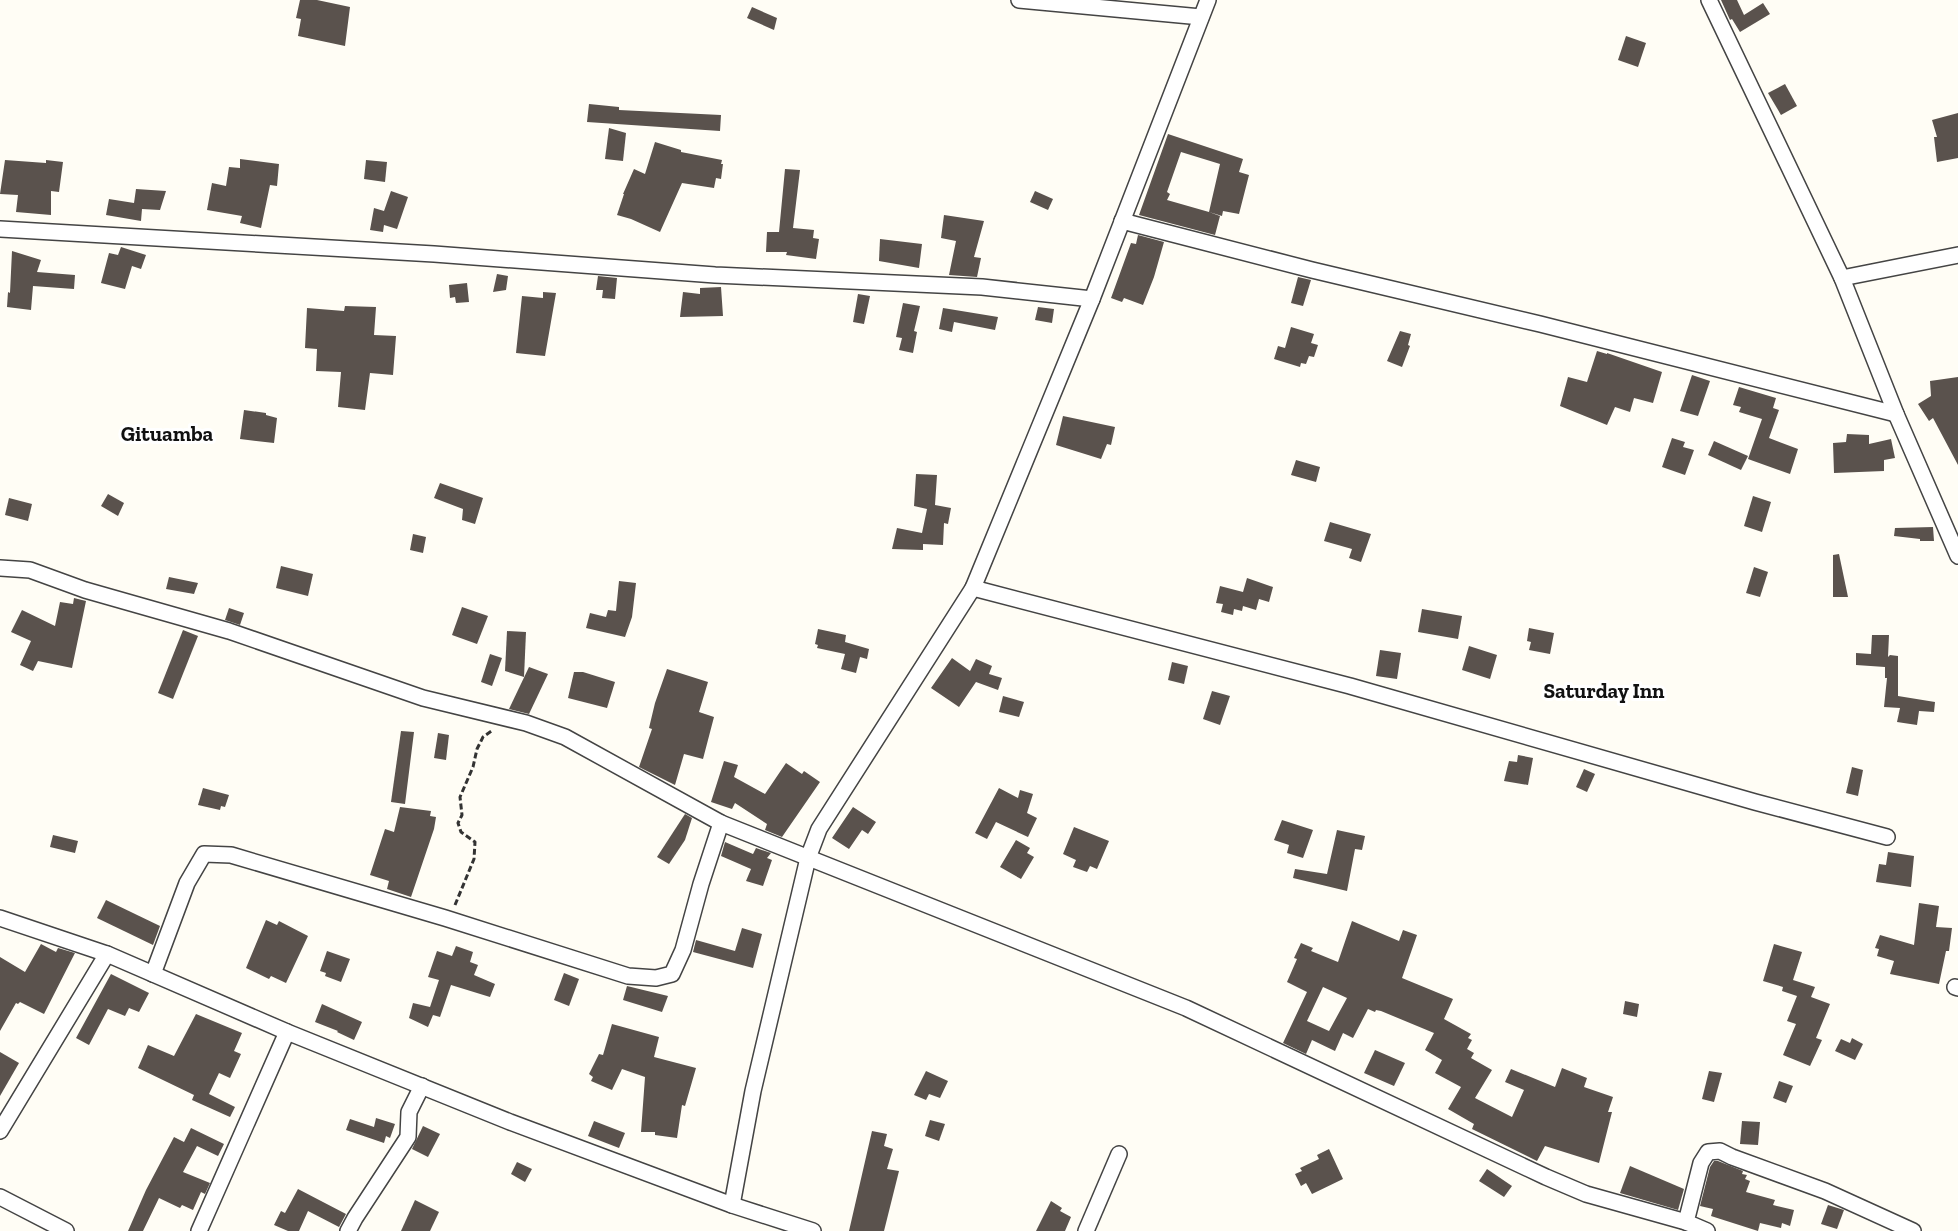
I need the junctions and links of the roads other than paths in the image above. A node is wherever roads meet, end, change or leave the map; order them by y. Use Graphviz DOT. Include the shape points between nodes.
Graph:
graph roads {
  1 [pos="1018,0"];
  2 [pos="1208,0"];
  3 [pos="1708,0"];
  4 [pos="1201,17"];
  5 [pos="1122,222"];
  6 [pos="0,229"];
  7 [pos="1958,255"];
  8 [pos="1842,278"];
  9 [pos="1092,299"];
  10 [pos="1896,414"];
  11 [pos="1958,556"];
  12 [pos="0,568"];
  13 [pos="973,588"];
  14 [pos="721,823"];
  15 [pos="1887,837"];
  16 [pos="808,858"];
  17 [pos="0,918"];
  18 [pos="107,954"];
  19 [pos="153,974"];
  20 [pos="287,1032"];
  21 [pos="422,1086"];
  22 [pos="0,1131"];
  23 [pos="1119,1154"];
  24 [pos="0,1197"];
  25 [pos="732,1205"];
  26 [pos="1686,1222"];
  27 [pos="66,1231"];
  28 [pos="199,1231"];
  29 [pos="348,1231"];
  30 [pos="813,1231"];
  31 [pos="1086,1231"];
  32 [pos="1707,1231"];
  33 [pos="1913,1231"];
  1 -- 4 [label="street"];
  2 -- 4 [label="street"];
  3 -- 8 [label="street"];
  4 -- 5 [label="street"];
  5 -- 9 [label="street"];
  5 -- 10 [label="street"];
  6 -- 9 [label="street" via="715,275 982,287"];
  7 -- 8 [label="street"];
  8 -- 10 [label="street"];
  9 -- 13 [label="street"];
  10 -- 11 [label="street"];
  12 -- 14 [label="street" via="30,570 85,590 229,631 423,698 526,723 565,737"];
  13 -- 15 [label="street" via="1350,686"];
  13 -- 16 [label="street" via="819,829"];
  14 -- 16 [label="street"];
  14 -- 19 [label="street" via="683,950 672,974 656,978 628,976 231,855 204,854 187,883"];
  16 -- 25 [label="street" via="753,1091"];
  16 -- 26 [label="street" via="1186,1008 1586,1194"];
  17 -- 18 [label="street"];
  18 -- 19 [label="street"];
  18 -- 22 [label="street"];
  19 -- 20 [label="street"];
  20 -- 21 [label="street"];
  20 -- 28 [label="street"];
  21 -- 25 [label="street"];
  21 -- 29 [label="street" via="409,1112 408,1137"];
  23 -- 31 [label="street"];
  24 -- 27 [label="street"];
  25 -- 30 [label="street"];
  26 -- 32 [label="street"];
  26 -- 33 [label="street" via="1701,1163 1708,1152 1720,1151 1825,1191"];
}
